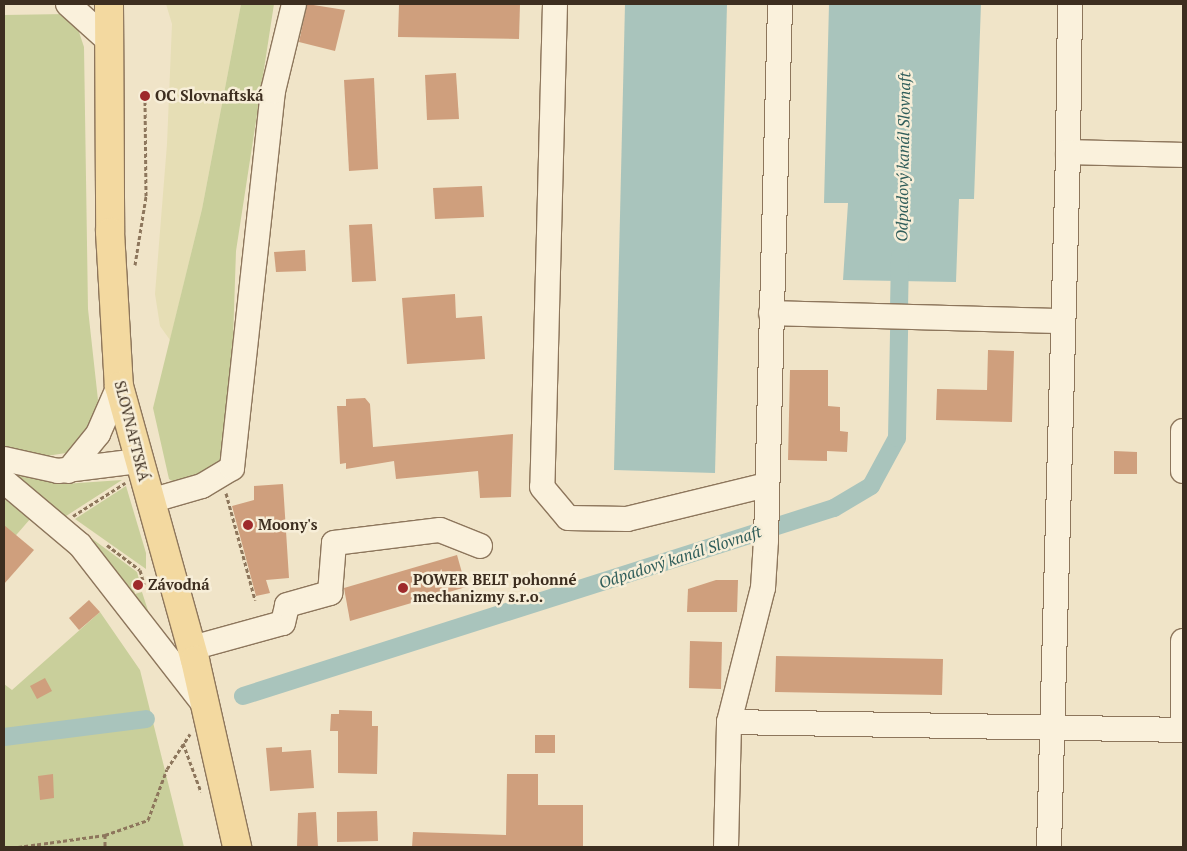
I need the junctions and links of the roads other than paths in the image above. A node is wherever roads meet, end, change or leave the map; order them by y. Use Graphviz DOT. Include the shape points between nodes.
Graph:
graph roads {
  1 [pos="68,4"];
  2 [pos="109,4"];
  3 [pos="294,4"];
  4 [pos="555,4"];
  5 [pos="780,4"];
  6 [pos="1070,4"];
  7 [pos="109,42"];
  8 [pos="1068,152"];
  9 [pos="1183,155"];
  10 [pos="771,313"];
  11 [pos="1063,321"];
  12 [pos="119,386"];
  13 [pos="1183,432"];
  14 [pos="4,459"];
  15 [pos="139,467"];
  16 [pos="68,471"];
  17 [pos="1183,471"];
  18 [pos="4,480"];
  19 [pos="767,485"];
  20 [pos="150,501"];
  21 [pos="480,546"];
  22 [pos="1183,641"];
  23 [pos="192,648"];
  24 [pos="208,708"];
  25 [pos="729,722"];
  26 [pos="1053,726"];
  27 [pos="1183,730"];
  28 [pos="237,847"];
  29 [pos="726,847"];
  30 [pos="1049,847"];
  1 -- 7 [label="street"];
  2 -- 7 [label="main road, SLOVNAFTSKÁ"];
  3 -- 20 [label="street" via="273,90 232,468 202,486"];
  4 -- 19 [label="street" via="542,487 568,518 628,519"];
  5 -- 10 [label="street"];
  6 -- 8 [label="street"];
  7 -- 12 [label="main road, SLOVNAFTSKÁ" via="110,232"];
  8 -- 9 [label="street"];
  8 -- 11 [label="street"];
  10 -- 11 [label="street"];
  10 -- 19 [label="street"];
  11 -- 26 [label="street"];
  12 -- 15 [label="main road, SLOVNAFTSKÁ"];
  12 -- 16 [label="street" via="98,434"];
  13 -- 17 [label="street"];
  14 -- 16 [label="street" via="42,470"];
  15 -- 16 [label="street"];
  15 -- 20 [label="main road, SLOVNAFTSKÁ"];
  18 -- 24 [label="street" via="60,524"];
  19 -- 25 [label="street" via="763,588"];
  20 -- 23 [label="main road, SLOVNAFTSKÁ"];
  21 -- 23 [label="street" via="440,530 334,543 330,593 287,605 283,623"];
  22 -- 27 [label="street"];
  23 -- 24 [label="main road, SLOVNAFTSKÁ"];
  24 -- 28 [label="main road, SLOVNAFTSKÁ"];
  25 -- 26 [label="street"];
  25 -- 29 [label="street"];
  26 -- 27 [label="street"];
  26 -- 30 [label="street"];
}
